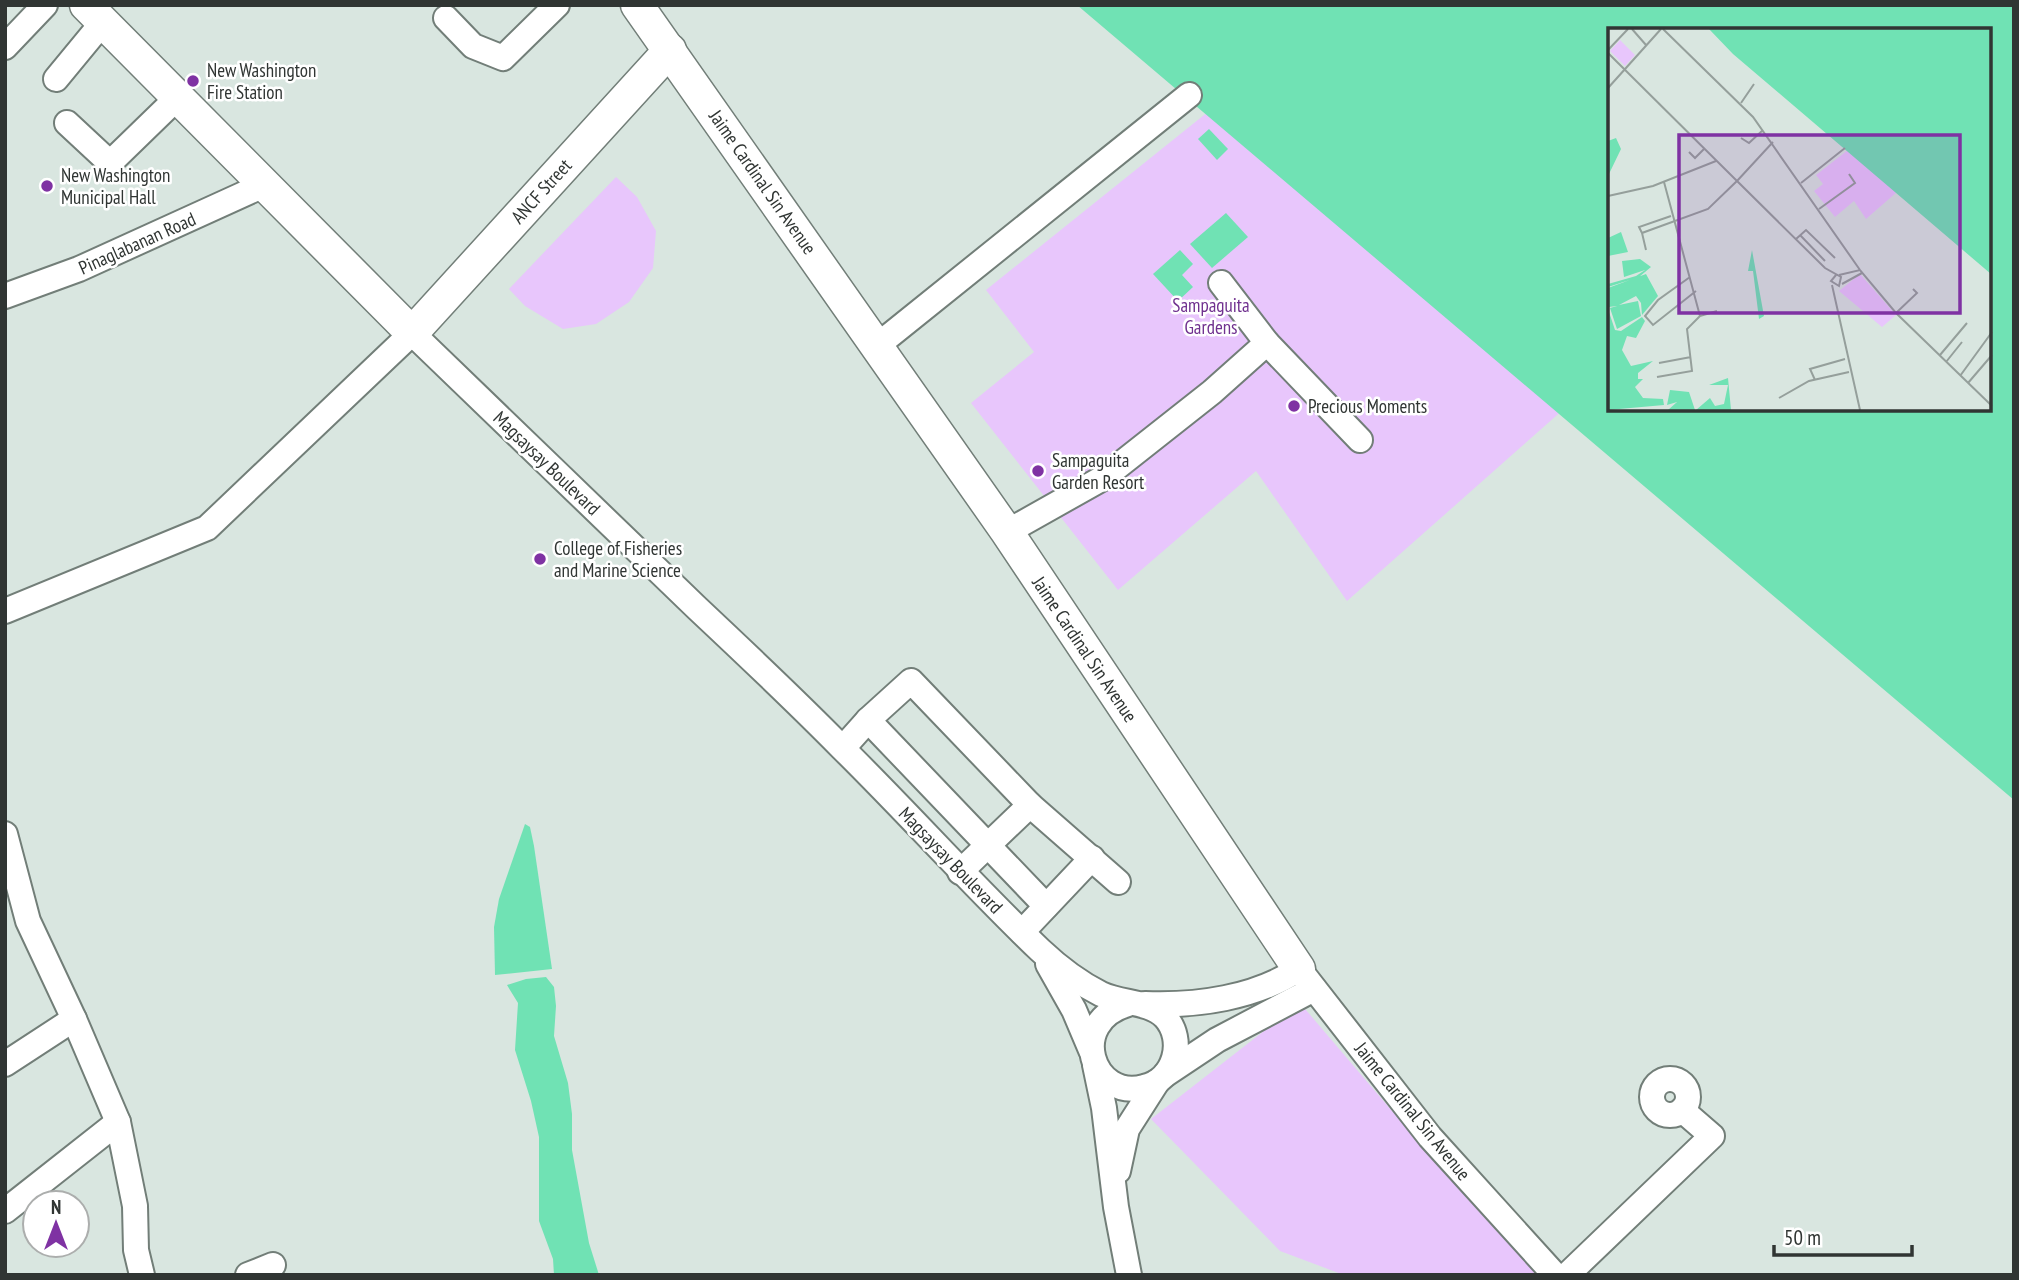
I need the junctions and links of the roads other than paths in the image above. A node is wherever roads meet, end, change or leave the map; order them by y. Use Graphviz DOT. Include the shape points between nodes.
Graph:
graph roads {
  1 [pos="45,5"];
  2 [pos="557,5"];
  3 [pos="637,5"];
  4 [pos="94,14"];
  5 [pos="446,18"];
  6 [pos="5,47"];
  7 [pos="670,50"];
  8 [pos="56,79"];
  9 [pos="1189,95"];
  10 [pos="178,97"];
  11 [pos="67,123"];
  12 [pos="266,184"];
  13 [pos="1221,283"];
  14 [pos="5,296"];
  15 [pos="412,333"];
  16 [pos="1267,343"];
  17 [pos="878,345"];
  18 [pos="1360,440"];
  19 [pos="1007,532"];
  20 [pos="5,611"];
  21 [pos="868,720"];
  22 [pos="842,748"];
  23 [pos="1030,805"];
  24 [pos="5,834"];
  25 [pos="989,844"];
  26 [pos="1091,858"];
  27 [pos="960,872"];
  28 [pos="1118,883"];
  29 [pos="1046,906"];
  30 [pos="1030,940"];
  31 [pos="1307,979"];
  32 [pos="1134,1004"];
  33 [pos="74,1019"];
  34 [pos="1093,1057"];
  35 [pos="5,1064"];
  36 [pos="1162,1078"];
  37 [pos="1682,1110"];
  38 [pos="118,1122"];
  39 [pos="1116,1207"];
  40 [pos="5,1211"];
  41 [pos="272,1265"];
  42 [pos="142,1275"];
  43 [pos="248,1275"];
  44 [pos="1129,1275"];
  45 [pos="1555,1275"];
  46 [pos="1567,1275"];
  1 -- 6 [label="street"];
  2 -- 5 [label="street" via="503,58 473,46"];
  3 -- 7 [label="main road, Jaime Cardinal Sin Avenue"];
  4 -- 8 [label="street"];
  4 -- 10 [label="main road, Magsaysay Boulevard"];
  7 -- 15 [label="main road, ANCF Street"];
  7 -- 17 [label="main road, Jaime Cardinal Sin Avenue"];
  9 -- 17 [label="street"];
  10 -- 11 [label="street" via="110,163"];
  10 -- 12 [label="main road, Magsaysay Boulevard"];
  12 -- 14 [label="street, Pinaglabanan Road" via="79,269"];
  12 -- 15 [label="main road, Magsaysay Boulevard"];
  13 -- 16 [label="street"];
  15 -- 20 [label="street" via="207,528"];
  15 -- 22 [label="street, Magsaysay Boulevard"];
  16 -- 18 [label="street"];
  16 -- 19 [label="street" via="1103,478"];
  17 -- 19 [label="main road, Jaime Cardinal Sin Avenue"];
  19 -- 31 [label="main road, Jaime Cardinal Sin Avenue"];
  21 -- 22 [label="street"];
  21 -- 23 [label="street" via="911,681"];
  21 -- 25 [label="street"];
  22 -- 27 [label="street, Magsaysay Boulevard"];
  23 -- 25 [label="street"];
  23 -- 26 [label="street"];
  24 -- 33 [label="street" via="28,921"];
  25 -- 27 [label="street"];
  25 -- 29 [label="street"];
  26 -- 28 [label="street"];
  26 -- 29 [label="street"];
  27 -- 30 [label="street, Magsaysay Boulevard"];
  29 -- 30 [label="street"];
  30 -- 32 [label="street, Magsaysay Boulevard" via="1102,995"];
  30 -- 34 [label="street, Magsaysay Boulevard" via="1074,1010"];
  31 -- 32 [label="street, Magsaysay Boulevard" via="1174,1006"];
  31 -- 36 [label="street, Magsaysay Boulevard"];
  31 -- 45 [label="street, Jaime Cardinal Sin Avenue" via="1430,1137"];
  32 -- 34 [label="street" via="1115,1008 1096,1025"];
  32 -- 36 [label="street" via="1155,1009 1174,1032 1174,1061"];
  33 -- 35 [label="street"];
  33 -- 38 [label="street"];
  34 -- 36 [label="street" via="1110,1082 1121,1087 1146,1087"];
  34 -- 39 [label="street, Magsaysay Boulevard"];
  36 -- 39 [label="street, Magsaysay Boulevard" via="1127,1129"];
  37 -- 46 [label="street" via="1712,1136"];
  38 -- 40 [label="street"];
  38 -- 42 [label="street" via="135,1206"];
  39 -- 44 [label="street, Magsaysay Boulevard"];
  41 -- 43 [label="street"];
}
